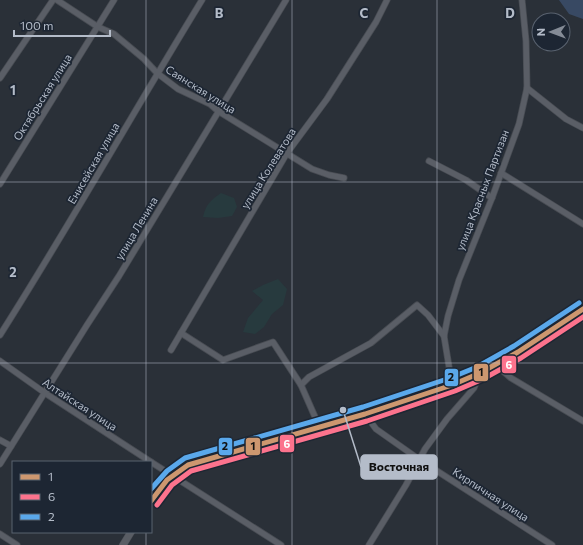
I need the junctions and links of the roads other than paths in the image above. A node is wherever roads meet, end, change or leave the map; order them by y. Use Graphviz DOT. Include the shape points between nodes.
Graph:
graph roads {
  1 [pos="53,0"];
  2 [pos="57,0"];
  3 [pos="114,0"];
  4 [pos="202,0"];
  5 [pos="286,0"];
  6 [pos="387,0"];
  7 [pos="522,0"];
  8 [pos="98,27"];
  9 [pos="157,73"];
  10 [pos="0,78"];
  11 [pos="527,88"];
  12 [pos="218,111"];
  13 [pos="583,128"];
  14 [pos="287,153"];
  15 [pos="429,161"];
  16 [pos="501,173"];
  17 [pos="344,178"];
  18 [pos="0,184"];
  19 [pos="492,198"];
  20 [pos="583,224"];
  21 [pos="583,309"];
  22 [pos="576,314"];
  23 [pos="583,319"];
  24 [pos="181,333"];
  25 [pos="0,335"];
  26 [pos="444,336"];
  27 [pos="171,350"];
  28 [pos="0,361"];
  29 [pos="496,365"];
  30 [pos="480,373"];
  31 [pos="301,385"];
  32 [pos="452,385"];
  33 [pos="45,393"];
  34 [pos="366,414"];
  35 [pos="583,421"];
  36 [pos="319,426"];
  37 [pos="0,440"];
  38 [pos="11,446"];
  39 [pos="420,460"];
  40 [pos="149,461"];
  41 [pos="152,463"];
  42 [pos="0,464"];
  43 [pos="171,476"];
  44 [pos="152,500"];
  45 [pos="130,533"];
  46 [pos="0,534"];
  47 [pos="17,545"];
  48 [pos="123,545"];
  49 [pos="281,545"];
  50 [pos="369,545"];
  51 [pos="552,545"];
  1 -- 10 [label="street"];
  2 -- 8 [label="street, Саянская улица"];
  3 -- 8 [label="street, Октябрьская улица"];
  4 -- 9 [label="street, Енисейская улица"];
  5 -- 12 [label="street, улица Ленина"];
  6 -- 14 [label="street, улица Колеватова" via="327,99"];
  7 -- 11 [label="street, улица Красных Партизан"];
  8 -- 9 [label="street, Саянская улица" via="114,34"];
  8 -- 18 [label="street, Октябрьская улица"];
  9 -- 12 [label="street, Саянская улица" via="178,89 210,104"];
  9 -- 25 [label="street, Енисейская улица"];
  11 -- 13 [label="street" via="566,119"];
  11 -- 16 [label="street, улица Красных Партизан" via="519,124"];
  12 -- 14 [label="street, Саянская улица"];
  12 -- 33 [label="street, улица Ленина"];
  14 -- 17 [label="street, Саянская улица" via="312,169"];
  14 -- 24 [label="street, улица Колеватова"];
  15 -- 19 [label="street" via="466,180"];
  16 -- 19 [label="street, улица Красных Партизан"];
  16 -- 20 [label="street"];
  19 -- 26 [label="street, улица Красных Партизан" via="459,280"];
  21 -- 22 [label="main road"];
  22 -- 23 [label="street"];
  22 -- 29 [label="main road"];
  24 -- 27 [label="street, улица Колеватова"];
  24 -- 31 [label="street" via="223,360 273,342"];
  26 -- 31 [label="street" via="428,315 417,306 371,343 309,377"];
  26 -- 32 [label="street, улица Красных Партизан"];
  28 -- 33 [label="street, Алтайская улица"];
  29 -- 30 [label="main road"];
  29 -- 35 [label="street" via="511,378"];
  30 -- 32 [label="main road"];
  30 -- 39 [label="street" via="474,388 447,419"];
  31 -- 36 [label="street"];
  32 -- 34 [label="main road"];
  33 -- 38 [label="street, улица Ленина"];
  33 -- 40 [label="street, Алтайская улица"];
  34 -- 36 [label="main road"];
  34 -- 39 [label="street, Кирпичная улица" via="376,429"];
  36 -- 43 [label="main road" via="188,465"];
  37 -- 38 [label="street"];
  38 -- 42 [label="street, улица Ленина"];
  39 -- 50 [label="street"];
  39 -- 51 [label="street, Кирпичная улица"];
  41 -- 43 [label="street, Алтайская улица"];
  43 -- 44 [label="main road"];
  43 -- 49 [label="street, Алтайская улица"];
  45 -- 48 [label="main road"];
  46 -- 47 [label="street"];
}
